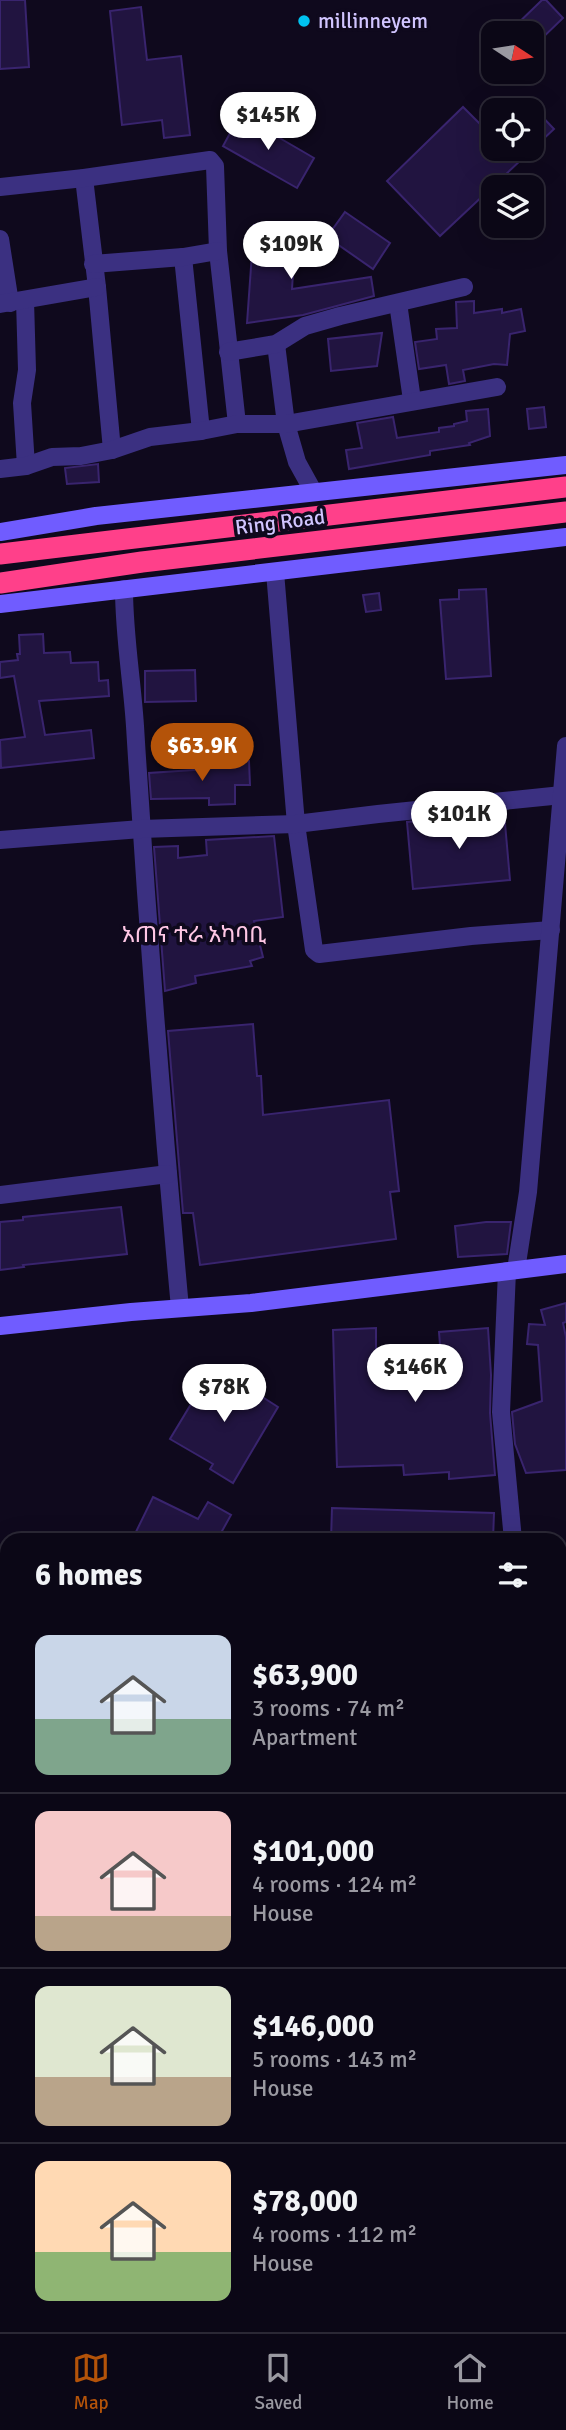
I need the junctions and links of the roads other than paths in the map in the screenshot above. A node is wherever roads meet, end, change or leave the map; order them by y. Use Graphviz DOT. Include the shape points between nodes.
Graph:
graph roads {
  1 [pos="84,178"];
  2 [pos="0,187"];
  3 [pos="0,239"];
  4 [pos="218,251"];
  5 [pos="183,257"];
  6 [pos="93,264"];
  7 [pos="97,287"];
  8 [pos="464,287"];
  9 [pos="12,302"];
  10 [pos="398,303"];
  11 [pos="276,344"];
  12 [pos="228,352"];
  13 [pos="497,387"];
  14 [pos="412,400"];
  15 [pos="237,424"];
  16 [pos="286,424"];
  17 [pos="201,431"];
  18 [pos="111,450"];
  19 [pos="566,465"];
  20 [pos="26,466"];
  21 [pos="0,469"];
  22 [pos="566,487"];
  23 [pos="313,491"];
  24 [pos="566,512"];
  25 [pos="0,532"];
  26 [pos="566,537"];
  27 [pos="0,554"];
  28 [pos="275,572"];
  29 [pos="0,583"];
  30 [pos="124,589"];
  31 [pos="0,604"];
  32 [pos="566,746"];
  33 [pos="562,795"];
  34 [pos="296,824"];
  35 [pos="141,830"];
  36 [pos="0,840"];
  37 [pos="559,910"];
  38 [pos="551,930"];
  39 [pos="168,1174"];
  40 [pos="0,1195"];
  41 [pos="566,1264"];
  42 [pos="512,1270"];
  43 [pos="180,1308"];
  44 [pos="0,1326"];
  45 [pos="512,1533"];
  1 -- 2 [label="street"];
  1 -- 4 [label="street" via="210,160 215,166"];
  1 -- 6 [label="street"];
  3 -- 9 [label="street"];
  4 -- 5 [label="street"];
  4 -- 12 [label="street"];
  5 -- 6 [label="street"];
  5 -- 17 [label="street"];
  6 -- 7 [label="street"];
  7 -- 9 [label="street"];
  7 -- 18 [label="street"];
  8 -- 10 [label="street"];
  9 -- 20 [label="street" via="27,370 22,403"];
  10 -- 11 [label="street" via="304,326"];
  10 -- 14 [label="street"];
  11 -- 12 [label="street"];
  11 -- 16 [label="street"];
  12 -- 15 [label="street"];
  13 -- 14 [label="street"];
  14 -- 16 [label="street"];
  15 -- 16 [label="street"];
  15 -- 17 [label="street"];
  16 -- 23 [label="street" via="296,462"];
  17 -- 18 [label="street" via="150,438"];
  18 -- 20 [label="street" via="52,457"];
  19 -- 23 [label="main road"];
  20 -- 21 [label="street"];
  22 -- 27 [label="highway, Ring Road"];
  23 -- 25 [label="main road"];
  24 -- 29 [label="highway, Ring Road"];
  26 -- 28 [label="main road"];
  28 -- 30 [label="main road"];
  28 -- 34 [label="street"];
  30 -- 31 [label="main road"];
  30 -- 35 [label="street"];
  32 -- 33 [label="street"];
  33 -- 34 [label="street"];
  33 -- 37 [label="street"];
  34 -- 35 [label="street"];
  34 -- 38 [label="street" via="311,941 319,954"];
  35 -- 36 [label="street"];
  35 -- 39 [label="street"];
  37 -- 38 [label="street"];
  38 -- 42 [label="street" via="528,1192"];
  39 -- 40 [label="street"];
  39 -- 43 [label="street"];
  41 -- 42 [label="main road"];
  42 -- 43 [label="main road"];
  42 -- 45 [label="street" via="501,1412"];
  43 -- 44 [label="main road"];
}
